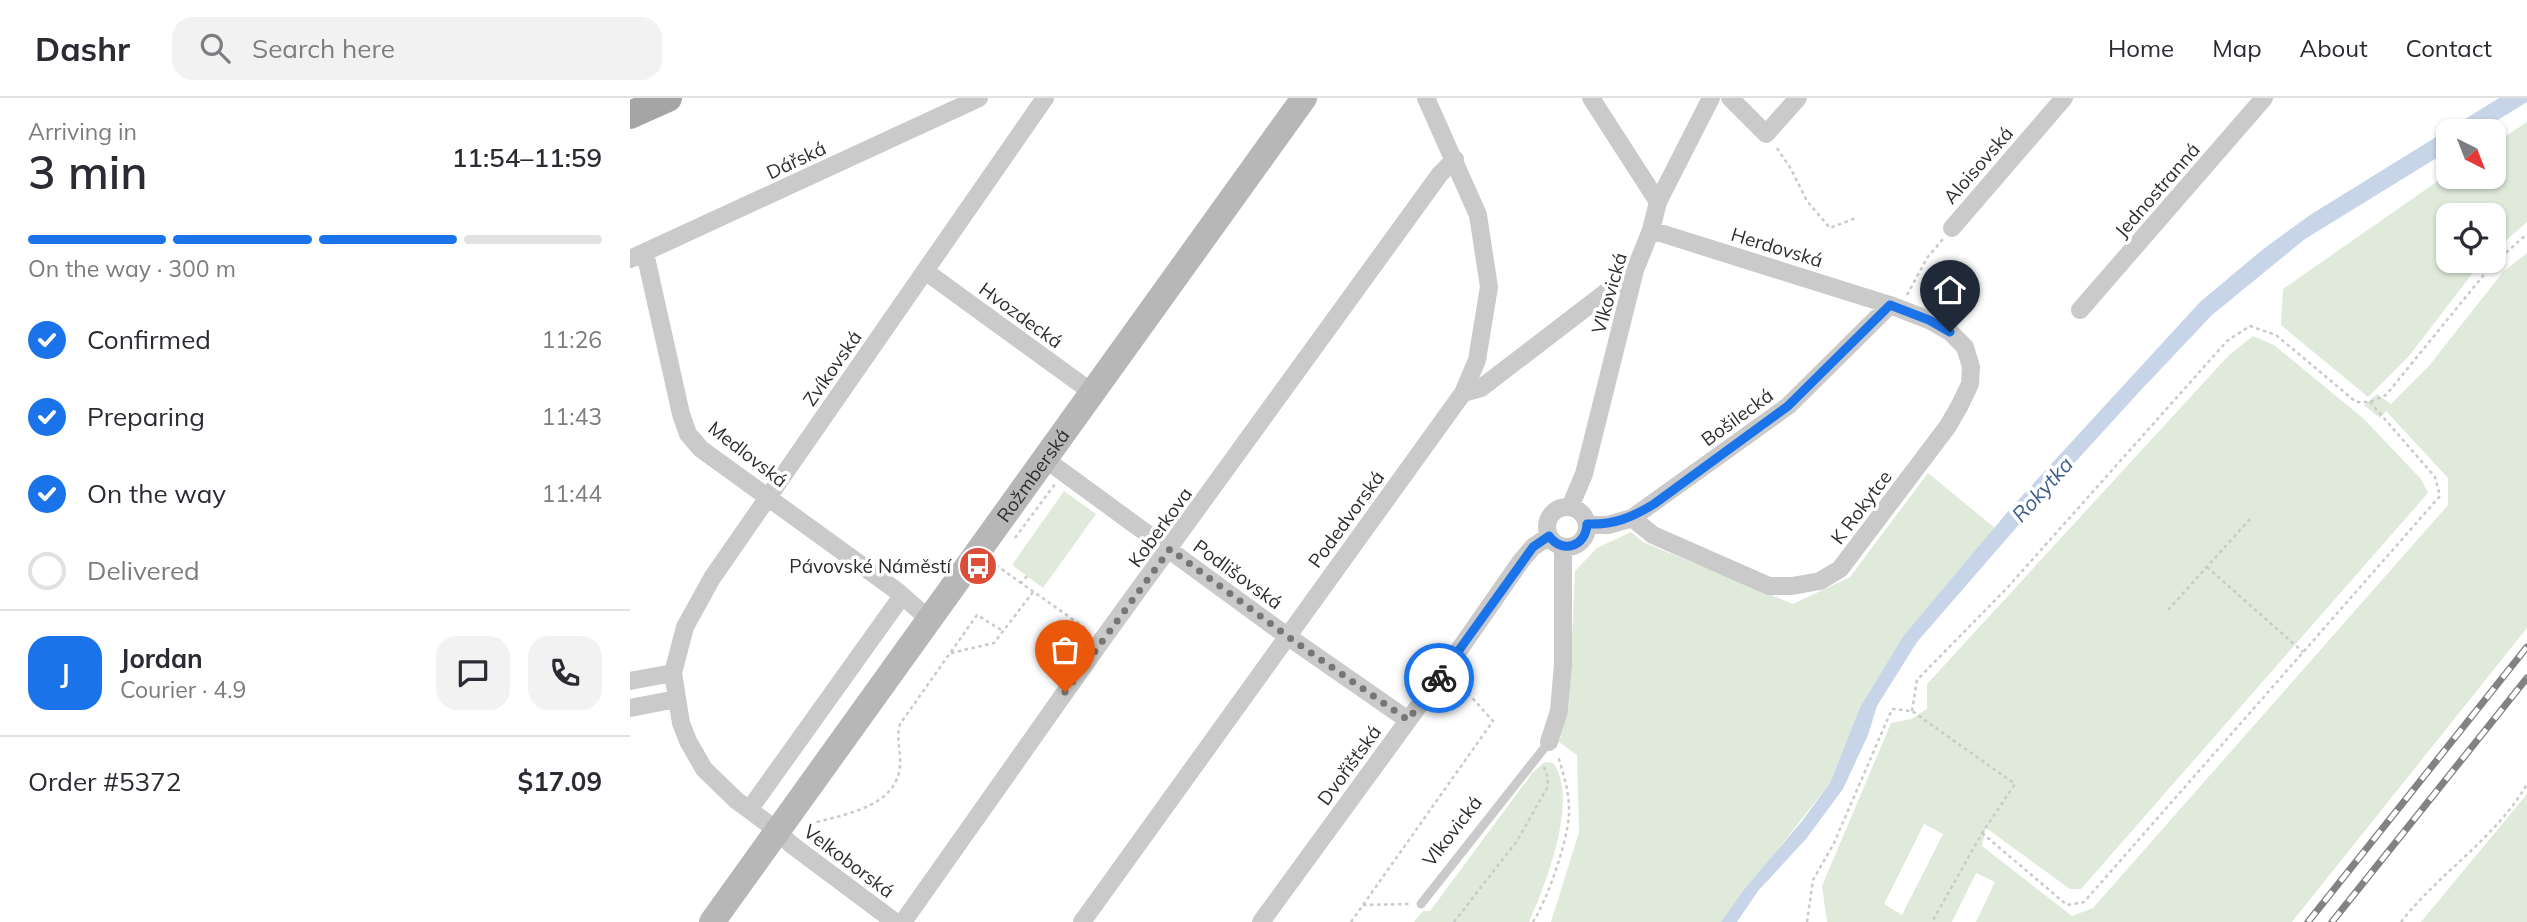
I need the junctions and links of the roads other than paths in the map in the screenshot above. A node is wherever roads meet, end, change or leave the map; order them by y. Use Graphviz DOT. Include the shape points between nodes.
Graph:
graph roads {
  1 [pos="668,98"];
  2 [pos="979,98"];
  3 [pos="1045,98"];
  4 [pos="1304,98"];
  5 [pos="1426,98"];
  6 [pos="1591,98"];
  7 [pos="1711,98"];
  8 [pos="1730,98"];
  9 [pos="1798,98"];
  10 [pos="2064,98"];
  11 [pos="2264,98"];
  12 [pos="630,115"];
  13 [pos="1455,159"];
  14 [pos="1658,202"];
  15 [pos="1952,228"];
  16 [pos="1651,230"];
  17 [pos="637,256"];
  18 [pos="1635,270"];
  19 [pos="925,271"];
  20 [pos="1890,305"];
  21 [pos="2080,310"];
  22 [pos="1093,393"];
  23 [pos="1463,393"];
  24 [pos="1045,459"];
  25 [pos="768,497"];
  26 [pos="1570,507"];
  27 [pos="1632,518"];
  28 [pos="1587,524"];
  29 [pos="1556,541"];
  30 [pos="1170,549"];
  31 [pos="902,596"];
  32 [pos="930,620"];
  33 [pos="1287,636"];
  34 [pos="673,673"];
  35 [pos="630,681"];
  36 [pos="677,699"];
  37 [pos="630,708"];
  38 [pos="1408,720"];
  39 [pos="1544,748"];
  40 [pos="749,810"];
  41 [pos="785,839"];
  42 [pos="1421,904"];
  43 [pos="712,922"];
  44 [pos="895,922"];
  45 [pos="903,922"];
  46 [pos="1082,922"];
  47 [pos="1262,922"];
  1 -- 12 [label="main road"];
  2 -- 17 [label="street, Dářská"];
  3 -- 19 [label="street, Zvíkovská"];
  4 -- 22 [label="street, Rožmberská"];
  5 -- 13 [label="street, Podedvorská"];
  6 -- 14 [label="street"];
  7 -- 14 [label="street, Vlkovická"];
  8 -- 9 [label="street" via="1766,134"];
  10 -- 15 [label="street, Aloisovská"];
  11 -- 21 [label="street, Jednostranná"];
  13 -- 23 [label="street, Podedvorská" via="1478,215 1489,287 1477,360"];
  13 -- 30 [label="street, Koberkova"];
  14 -- 16 [label="street, Vlkovická"];
  16 -- 18 [label="street, Vlkovická"];
  16 -- 20 [label="street, Herdovská"];
  17 -- 25 [label="street, Medlovská" via="688,434 701,449"];
  18 -- 23 [label="street" via="1481,388"];
  18 -- 26 [label="street, Vlkovická" via="1584,474"];
  19 -- 22 [label="street, Hvozdecká"];
  19 -- 25 [label="street, Zvíkovská"];
  20 -- 27 [label="street, Bošilecká" via="1788,406"];
  20 -- 27 [label="street, K Rokytce" via="1950,332 1965,347 1970,384 1948,426 1840,569 1819,581 1769,586 1653,535"];
  22 -- 24 [label="street, Rožmberská"];
  23 -- 33 [label="street, Podedvorská"];
  24 -- 30 [label="street, Podlišovská"];
  24 -- 32 [label="street, Rožmberská"];
  25 -- 31 [label="street, Medlovská"];
  25 -- 34 [label="street, Zvíkovská" via="685,627"];
  26 -- 28 [label="street" via="1584,515"];
  26 -- 29 [label="street" via="1559,508 1548,521"];
  27 -- 28 [label="street, Bošilecká" via="1608,525"];
  28 -- 29 [label="street" via="1578,544"];
  29 -- 38 [label="street, Dvořišťská" via="1533,547 1521,561"];
  29 -- 39 [label="street, Vlkovická" via="1563,664 1559,712"];
  30 -- 33 [label="street, Podlišovská"];
  30 -- 45 [label="street, Koberkova"];
  31 -- 32 [label="street, Medlovská"];
  31 -- 40 [label="street"];
  32 -- 41 [label="street, Rožmberská"];
  33 -- 38 [label="street, Podlišovská"];
  33 -- 46 [label="street, Podedvorská"];
  34 -- 35 [label="street"];
  34 -- 36 [label="street"];
  36 -- 37 [label="street"];
  36 -- 40 [label="street" via="688,741 704,769"];
  38 -- 47 [label="street, Dvořišťská"];
  39 -- 42 [label="lane, Vlkovická"];
  40 -- 41 [label="street"];
  41 -- 43 [label="street, Rožmberská"];
  41 -- 44 [label="street, Velkoborská"];
}
